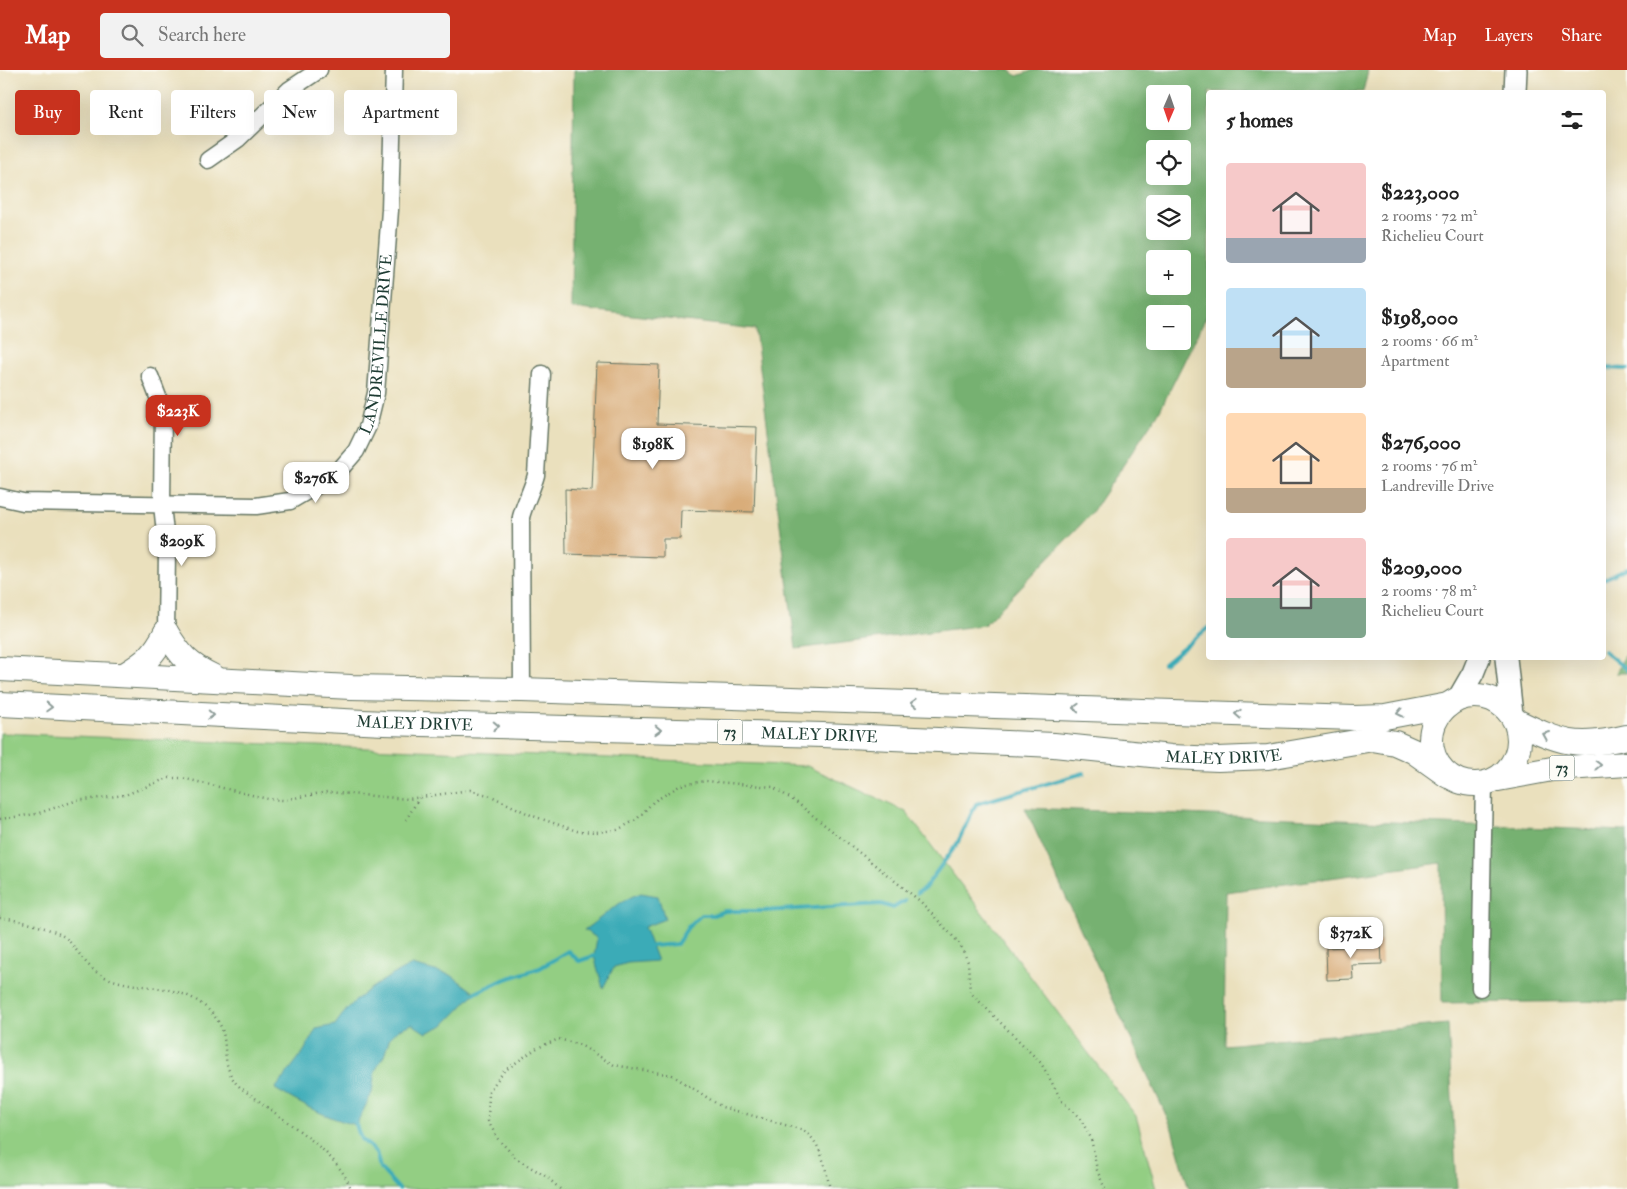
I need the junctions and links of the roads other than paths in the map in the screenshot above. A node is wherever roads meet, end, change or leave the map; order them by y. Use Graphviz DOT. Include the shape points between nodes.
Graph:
graph roads {
  1 [pos="319,70"];
  2 [pos="394,70"];
  3 [pos="1516,70"];
  4 [pos="1515,90"];
  5 [pos="208,160"];
  6 [pos="542,374"];
  7 [pos="150,376"];
  8 [pos="0,497"];
  9 [pos="162,505"];
  10 [pos="166,632"];
  11 [pos="1478,660"];
  12 [pos="1506,660"];
  13 [pos="0,669"];
  14 [pos="124,676"];
  15 [pos="219,679"];
  16 [pos="522,690"];
  17 [pos="1453,702"];
  18 [pos="0,704"];
  19 [pos="1514,718"];
  20 [pos="1627,737"];
  21 [pos="1627,764"];
  22 [pos="1448,776"];
  23 [pos="1491,781"];
  24 [pos="1480,988"];
  1 -- 5 [label="street" via="289,90 238,139"];
  2 -- 9 [label="street, LANDREVILLE DRIVE" via="390,210 376,393 368,426 356,451 336,474 290,501 256,506"];
  3 -- 4 [label="main road"];
  6 -- 16 [label="street" via="536,475 521,517"];
  7 -- 9 [label="street" via="163,410"];
  8 -- 9 [label="street, LANDREVILLE DRIVE" via="23,502"];
  9 -- 10 [label="street" via="167,551"];
  10 -- 14 [label="highway" via="156,651"];
  10 -- 15 [label="highway" via="185,660"];
  11 -- 17 [label="main road"];
  12 -- 19 [label="main road"];
  13 -- 14 [label="highway, 73"];
  14 -- 15 [label="highway, 73"];
  15 -- 16 [label="highway, 73"];
  17 -- 16 [label="highway, 73, one-way" via="1385,717 1354,718"];
  17 -- 19 [label="highway" via="1470,696 1493,700"];
  17 -- 22 [label="highway" via="1439,715 1431,740 1433,754"];
  18 -- 22 [label="highway, MALEY DRIVE / 73, one-way" via="384,723 1054,745 1218,759 1268,757 1373,739 1413,751"];
  20 -- 19 [label="highway, 73, one-way" via="1599,744 1561,742"];
  19 -- 23 [label="highway" via="1520,737 1518,753 1510,768"];
  23 -- 21 [label="highway, 73, one-way" via="1561,768"];
  22 -- 23 [label="highway" via="1467,784"];
  23 -- 24 [label="street"];
}
